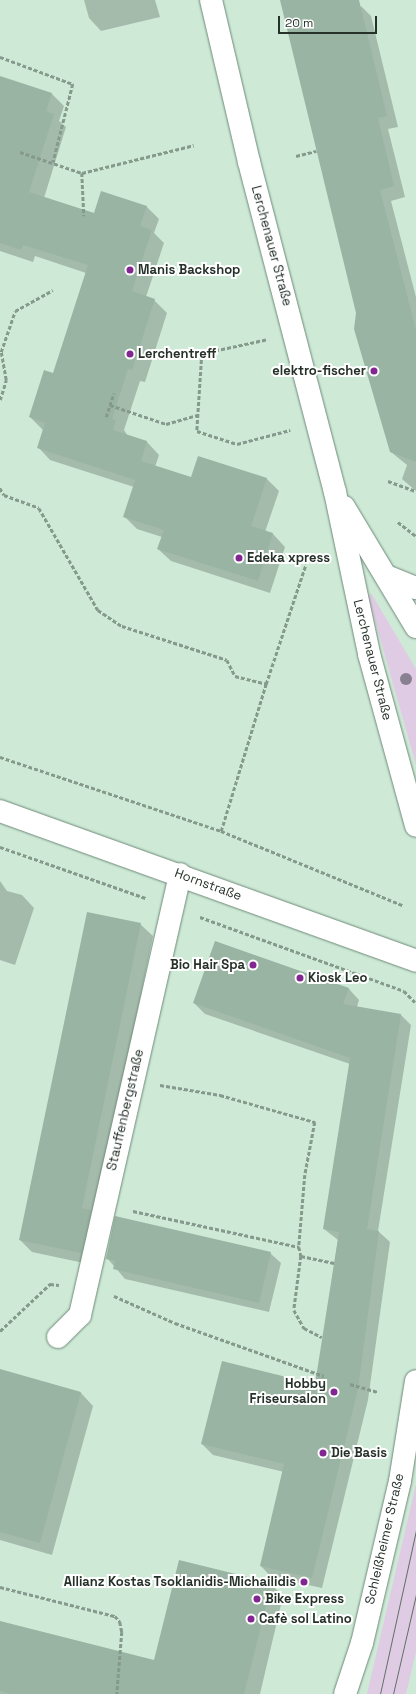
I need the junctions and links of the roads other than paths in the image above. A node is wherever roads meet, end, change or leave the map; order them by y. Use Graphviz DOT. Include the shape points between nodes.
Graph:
graph roads {
  1 [pos="211,0"];
  2 [pos="335,492"];
  3 [pos="386,576"];
  4 [pos="416,588"];
  5 [pos="416,627"];
  6 [pos="0,811"];
  7 [pos="416,826"];
  8 [pos="180,874"];
  9 [pos="416,961"];
  10 [pos="58,1337"];
  11 [pos="416,1381"];
  12 [pos="345,1694"];
  1 -- 2 [label="main road, Lerchenauer Straße" via="249,162"];
  2 -- 3 [label="main road, Lerchenauer Straße"];
  2 -- 7 [label="main road, Lerchenauer Straße" via="369,654"];
  3 -- 4 [label="main road"];
  3 -- 5 [label="main road, Lerchenauer Straße"];
  6 -- 8 [label="main road, Hornstraße"];
  8 -- 9 [label="main road, Hornstraße"];
  8 -- 10 [label="main road, Stauffenbergstraße" via="80,1315"];
  11 -- 12 [label="main road, Schleißheimer Straße" via="400,1481 362,1643"];
}
